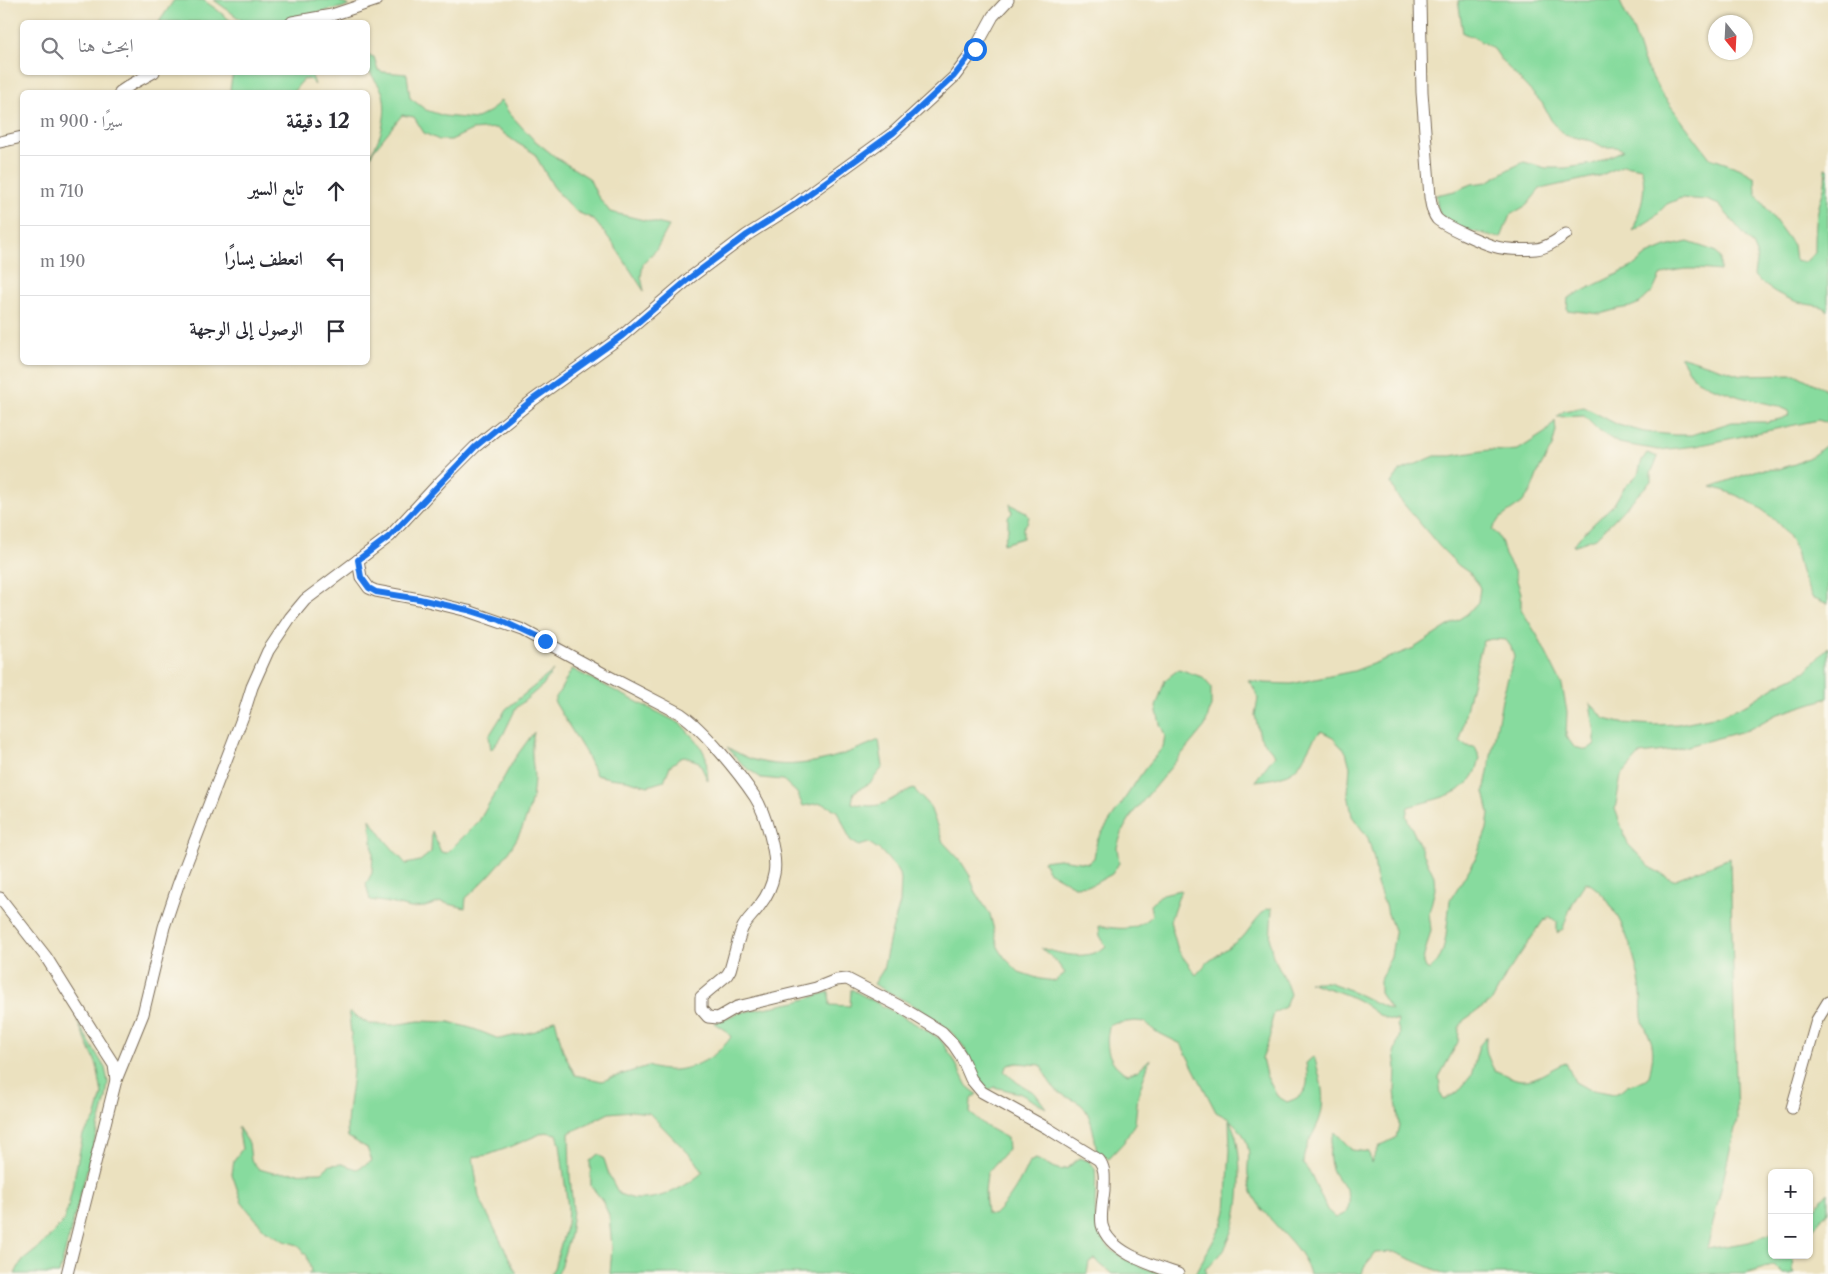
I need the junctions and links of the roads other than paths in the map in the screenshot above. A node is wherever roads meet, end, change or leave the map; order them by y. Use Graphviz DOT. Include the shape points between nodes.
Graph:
graph roads {
  1 [pos="377,0"];
  2 [pos="1008,0"];
  3 [pos="1420,0"];
  4 [pos="303,20"];
  5 [pos="149,75"];
  6 [pos="123,90"];
  7 [pos="20,137"];
  8 [pos="0,142"];
  9 [pos="1566,234"];
  10 [pos="358,560"];
  11 [pos="0,898"];
  12 [pos="1828,1002"];
  13 [pos="116,1080"];
  14 [pos="1792,1108"];
  15 [pos="67,1274"];
  16 [pos="1178,1274"];
  1 -- 4 [label="street" via="332,15"];
  2 -- 10 [label="street" via="993,16 975,49 954,76 893,133 747,235 691,277 622,336 532,400 475,447 390,536"];
  3 -- 9 [label="street" via="1422,92 1430,197 1436,218 1493,246 1515,249 1537,249"];
  5 -- 6 [label="street"];
  7 -- 8 [label="street"];
  10 -- 13 [label="street" via="305,600 268,651 178,885 164,927 143,1014"];
  10 -- 16 [label="street" via="361,577 376,592 468,610 523,630 681,714 715,747 755,797 772,847 774,872 768,893 742,929 730,970 701,997 704,1014 718,1018 737,1007 841,979 856,983 899,1006 942,1032 982,1092 1099,1160 1104,1180 1102,1225 1108,1237 1135,1258"];
  11 -- 13 [label="street" via="46,957 106,1051 114,1065"];
  12 -- 14 [label="street" via="1817,1020"];
  13 -- 15 [label="street"];
}
